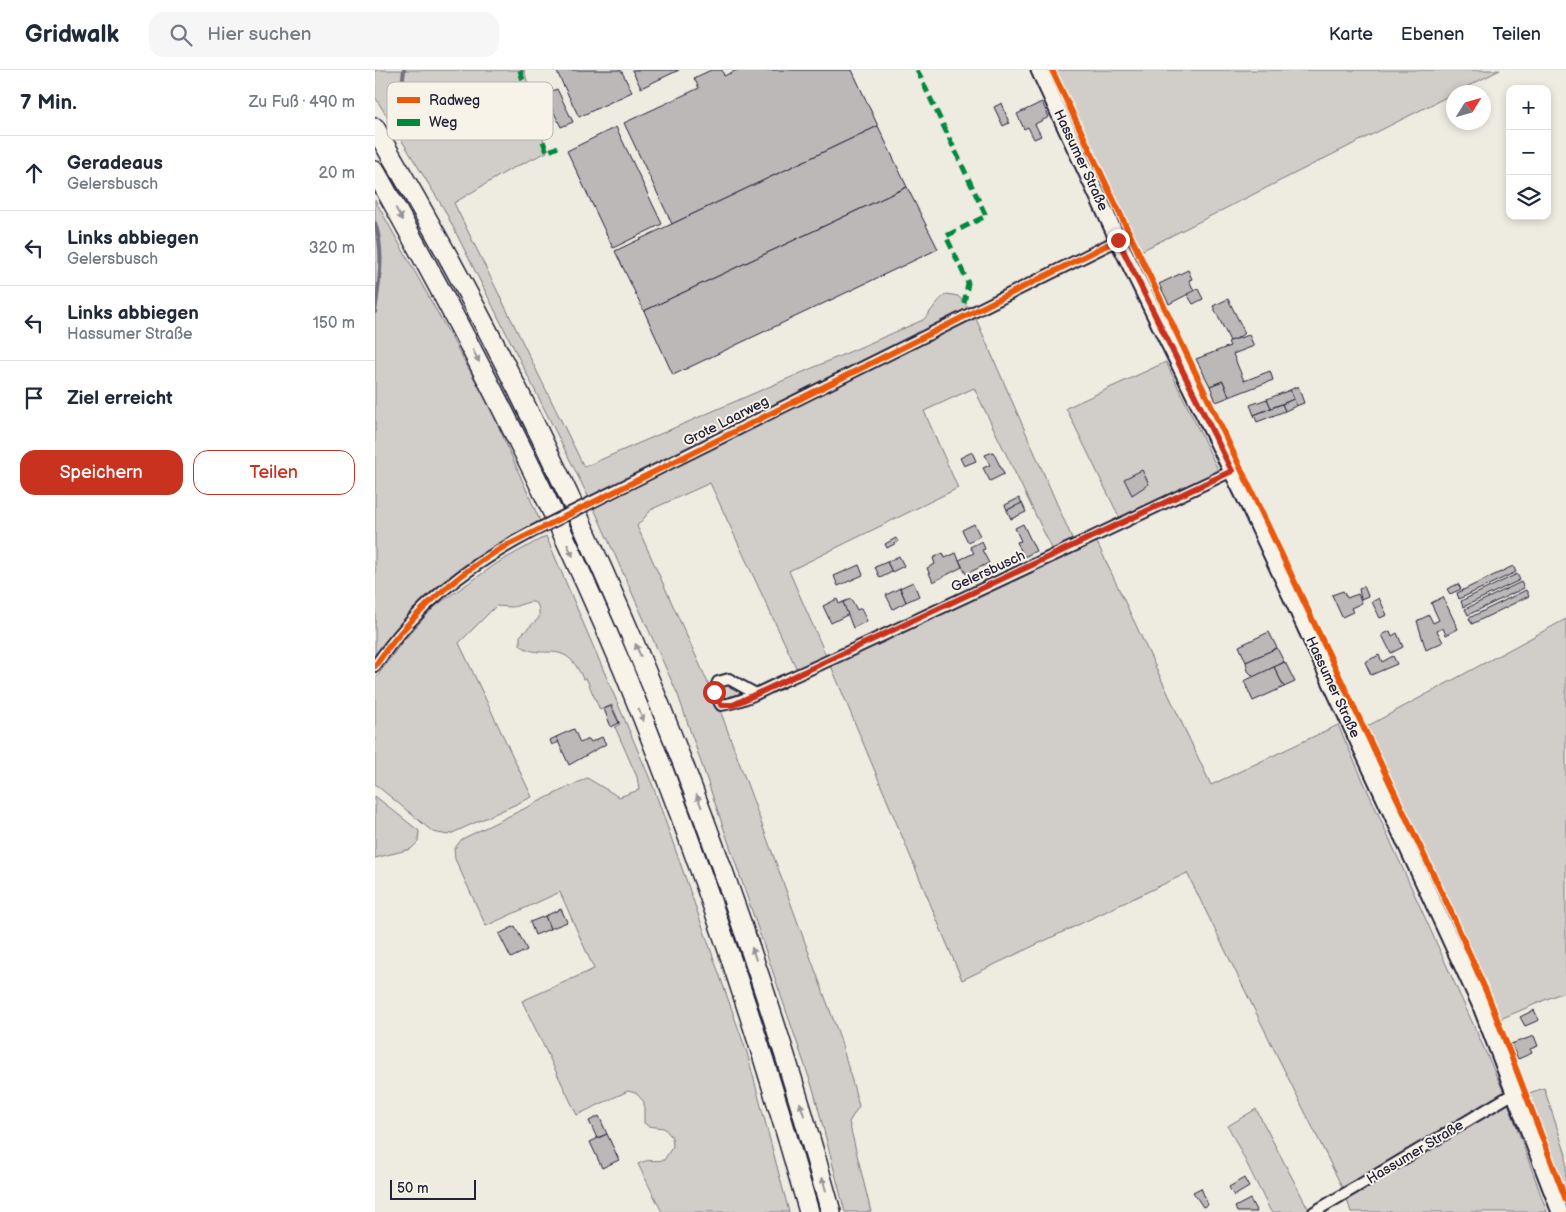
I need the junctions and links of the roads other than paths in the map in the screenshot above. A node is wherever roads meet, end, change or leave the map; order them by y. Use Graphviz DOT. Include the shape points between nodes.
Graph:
graph roads {
  1 [pos="1039,70"];
  2 [pos="375,128"];
  3 [pos="375,171"];
  4 [pos="1118,240"];
  5 [pos="1232,471"];
  6 [pos="375,666"];
  7 [pos="756,694"];
  8 [pos="1515,1092"];
  9 [pos="809,1212"];
  10 [pos="831,1212"];
  11 [pos="1314,1212"];
  12 [pos="1560,1212"];
  1 -- 4 [label="street, Hassumer Straße"];
  10 -- 2 [label="highway, one-way" via="752,949 655,688 594,549 513,380 441,242"];
  3 -- 9 [label="highway, one-way" via="492,386 572,554 621,667 690,841 731,957"];
  4 -- 5 [label="street, Hassumer Straße"];
  4 -- 6 [label="street, Grote Laarweg, bridge" via="530,533 449,583 402,630"];
  5 -- 7 [label="street, Gelersbusch"];
  5 -- 8 [label="street, Hassumer Straße" via="1480,1004"];
  8 -- 11 [label="street, Hassumer Straße"];
  8 -- 12 [label="street, Hassumer Straße"];
}
